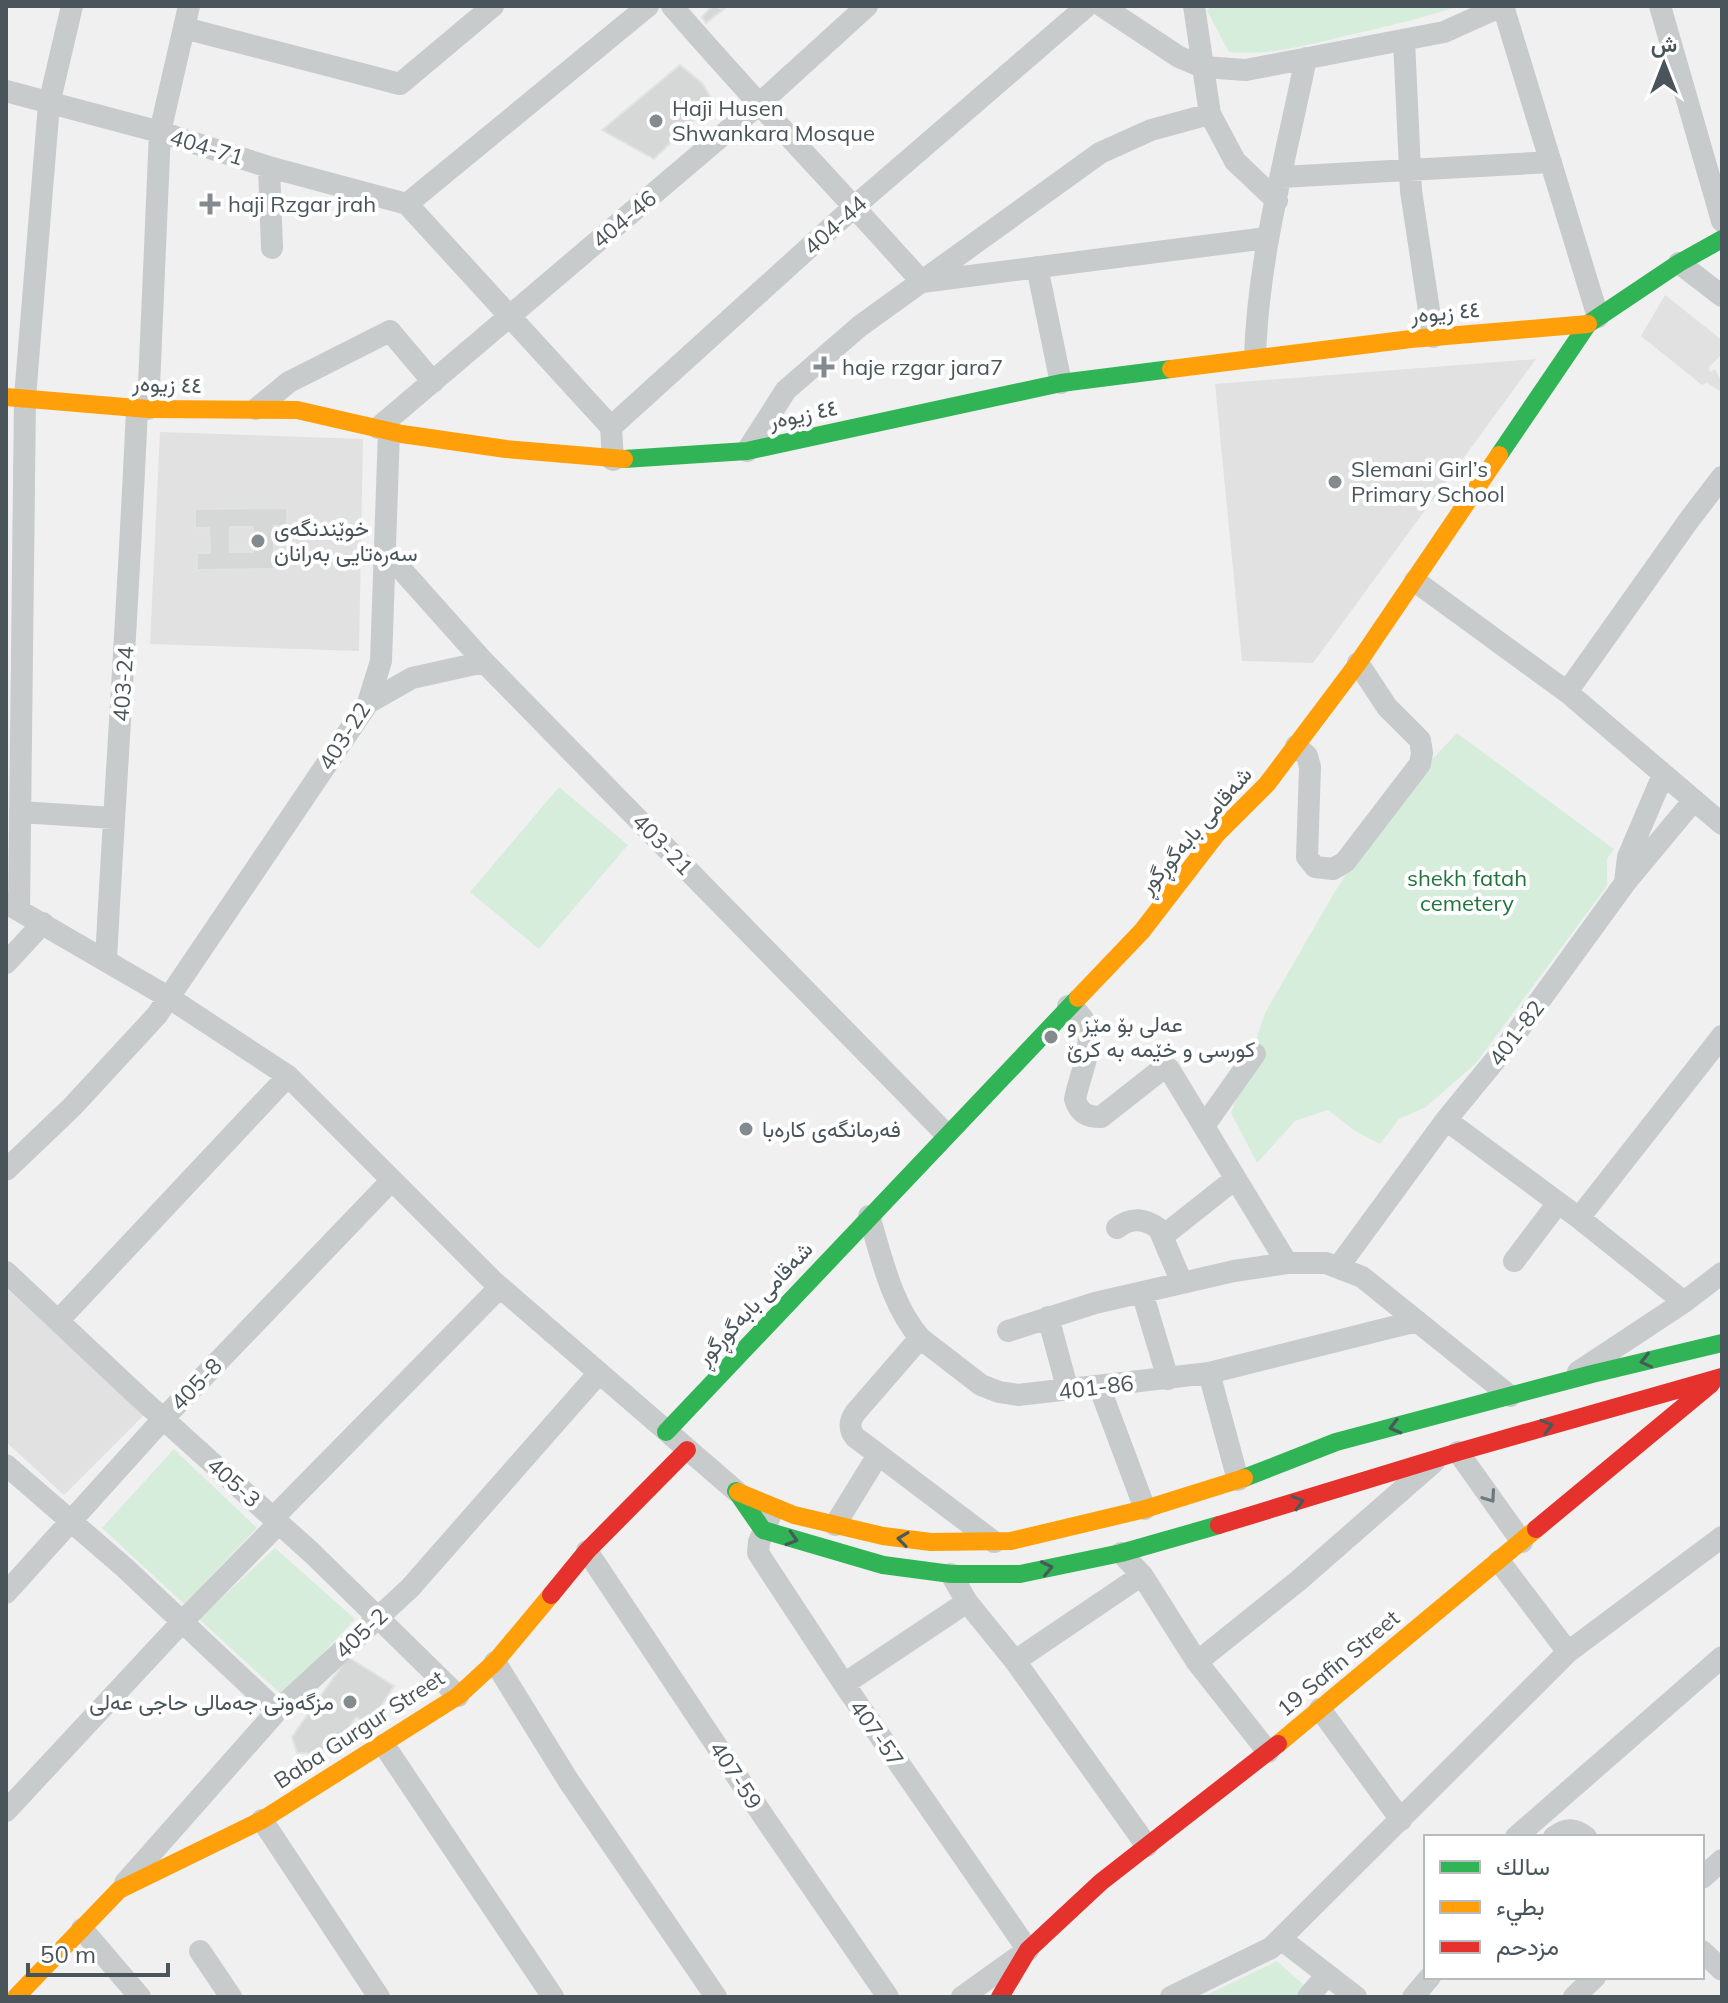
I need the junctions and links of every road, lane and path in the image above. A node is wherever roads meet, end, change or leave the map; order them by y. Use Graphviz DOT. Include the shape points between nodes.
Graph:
graph roads {
  1 [pos="72,6"];
  2 [pos="493,6"];
  3 [pos="648,6"];
  4 [pos="672,6"];
  5 [pos="867,6"];
  6 [pos="1194,6"];
  7 [pos="1502,6"];
  8 [pos="1660,6"];
  9 [pos="1101,7"];
  10 [pos="186,17"];
  11 [pos="1404,40"];
  12 [pos="1306,58"];
  13 [pos="1203,67"];
  14 [pos="6,91"];
  15 [pos="49,104"];
  16 [pos="758,105"];
  17 [pos="1210,114"];
  18 [pos="160,132"];
  19 [pos="1551,162"];
  20 [pos="269,167"];
  21 [pos="1410,171"];
  22 [pos="1282,177"];
  23 [pos="1277,201"];
  24 [pos="407,204"];
  25 [pos="855,206"];
  26 [pos="1722,221"];
  27 [pos="1267,238"];
  28 [pos="1722,239"];
  29 [pos="272,248"];
  30 [pos="1712,251"];
  31 [pos="1679,263"];
  32 [pos="1037,267"];
  33 [pos="922,282"];
  34 [pos="1722,296"];
  35 [pos="511,315"];
  36 [pos="1593,320"];
  37 [pos="1433,337"];
  38 [pos="1255,357"];
  39 [pos="433,382"];
  40 [pos="1061,383"];
  41 [pos="16,397"];
  42 [pos="142,408"];
  43 [pos="256,409"];
  44 [pos="611,427"];
  45 [pos="384,430"];
  46 [pos="747,451"];
  47 [pos="613,460"];
  48 [pos="1722,477"];
  49 [pos="384,550"];
  50 [pos="1415,581"];
  51 [pos="484,662"];
  52 [pos="1358,663"];
  53 [pos="1567,692"];
  54 [pos="368,703"];
  55 [pos="1296,746"];
  56 [pos="1663,775"];
  57 [pos="1694,800"];
  58 [pos="20,812"];
  59 [pos="113,818"];
  60 [pos="1722,824"];
  61 [pos="1625,883"];
  62 [pos="13,906"];
  63 [pos="43,923"];
  64 [pos="106,959"];
  65 [pos="6,963"];
  66 [pos="168,997"];
  67 [pos="1068,1006"];
  68 [pos="1722,1036"];
  69 [pos="1255,1054"];
  70 [pos="288,1076"];
  71 [pos="1446,1120"];
  72 [pos="1204,1126"];
  73 [pos="946,1134"];
  74 [pos="6,1170"];
  75 [pos="1235,1179"];
  76 [pos="391,1181"];
  77 [pos="1558,1203"];
  78 [pos="869,1216"];
  79 [pos="1579,1218"];
  80 [pos="1117,1228"];
  81 [pos="1163,1236"];
  82 [pos="1514,1261"];
  83 [pos="1287,1263"];
  84 [pos="1339,1266"];
  85 [pos="6,1272"];
  86 [pos="1722,1273"];
  87 [pos="1182,1283"];
  88 [pos="500,1287"];
  89 [pos="1142,1292"];
  90 [pos="1684,1302"];
  91 [pos="1048,1317"];
  92 [pos="58,1321"];
  93 [pos="1417,1321"];
  94 [pos="1008,1331"];
  95 [pos="920,1338"];
  96 [pos="1722,1343"];
  97 [pos="599,1373"];
  98 [pos="1209,1373"];
  99 [pos="1720,1377"];
  100 [pos="1168,1379"];
  101 [pos="1566,1381"];
  102 [pos="1099,1386"];
  103 [pos="1068,1391"];
  104 [pos="1510,1396"];
  105 [pos="163,1419"];
  106 [pos="666,1432"];
  107 [pos="687,1450"];
  108 [pos="878,1455"];
  109 [pos="1448,1456"];
  110 [pos="6,1465"];
  111 [pos="1341,1465"];
  112 [pos="1238,1480"];
  113 [pos="736,1491"];
  114 [pos="774,1508"];
  115 [pos="1145,1509"];
  116 [pos="276,1520"];
  117 [pos="72,1522"];
  118 [pos="835,1525"];
  119 [pos="763,1530"];
  120 [pos="1722,1537"];
  121 [pos="994,1542"];
  122 [pos="1522,1542"];
  123 [pos="587,1551"];
  124 [pos="1121,1553"];
  125 [pos="1499,1561"];
  126 [pos="951,1574"];
  127 [pos="1142,1575"];
  128 [pos="6,1593"];
  129 [pos="967,1602"];
  130 [pos="377,1616"];
  131 [pos="182,1622"];
  132 [pos="1568,1652"];
  133 [pos="1722,1657"];
  134 [pos="1015,1661"];
  135 [pos="495,1662"];
  136 [pos="1197,1662"];
  137 [pos="844,1684"];
  138 [pos="458,1696"];
  139 [pos="1320,1709"];
  140 [pos="277,1711"];
  141 [pos="384,1745"];
  142 [pos="1268,1752"];
  143 [pos="6,1811"];
  144 [pos="262,1820"];
  145 [pos="1401,1820"];
  146 [pos="1518,1835"];
  147 [pos="1557,1835"];
  148 [pos="1584,1835"];
  149 [pos="1147,1846"];
  150 [pos="1722,1860"];
  151 [pos="1704,1876"];
  152 [pos="119,1890"];
  153 [pos="82,1929"];
  154 [pos="1281,1939"];
  155 [pos="1028,1950"];
  156 [pos="200,1951"];
  157 [pos="1704,1953"];
  158 [pos="1722,1970"];
  159 [pos="1327,1975"];
  160 [pos="1428,1979"];
  161 [pos="1593,1979"];
  162 [pos="6,1987"];
  163 [pos="16,1997"];
  164 [pos="140,1997"];
  165 [pos="231,1997"];
  166 [pos="379,1997"];
  167 [pos="553,1997"];
  168 [pos="716,1997"];
  169 [pos="888,1997"];
  170 [pos="962,1997"];
  171 [pos="1000,1997"];
  172 [pos="1171,1997"];
  173 [pos="1308,1997"];
  174 [pos="1356,1997"];
  175 [pos="1413,1997"];
  176 [pos="1574,1997"];
  1 -- 15 [label="street"];
  2 -- 10 [label="street" via="400,84"];
  3 -- 24 [label="street"];
  4 -- 16 [label="street"];
  5 -- 16 [label="street, 404-46"];
  6 -- 13 [label="street"];
  7 -- 11 [label="street" via="1444,32"];
  7 -- 19 [label="street"];
  8 -- 26 [label="street"];
  9 -- 13 [label="street"];
  9 -- 25 [label="street, 404-44"];
  10 -- 18 [label="street, 403-24"];
  11 -- 12 [label="street"];
  11 -- 21 [label="street"];
  12 -- 13 [label="street" via="1246,70"];
  12 -- 22 [label="street"];
  13 -- 17 [label="street"];
  14 -- 15 [label="street, 404-71"];
  15 -- 18 [label="street, 404-71"];
  15 -- 41 [label="street"];
  16 -- 25 [label="street"];
  16 -- 35 [label="street, 404-46"];
  17 -- 23 [label="street" via="1235,161"];
  17 -- 33 [label="street" via="1151,130 1100,153"];
  18 -- 20 [label="street, 404-71"];
  18 -- 42 [label="street, 403-24"];
  19 -- 21 [label="street"];
  19 -- 36 [label="street"];
  20 -- 24 [label="street, 404-71"];
  20 -- 29 [label="street"];
  21 -- 22 [label="street"];
  21 -- 37 [label="street"];
  22 -- 23 [label="street"];
  23 -- 27 [label="street"];
  24 -- 35 [label="street"];
  25 -- 33 [label="street"];
  25 -- 44 [label="street, 404-44"];
  27 -- 32 [label="street"];
  27 -- 38 [label="street"];
  28 -- 30 [label="street, شەقامی بابەگوڕگوڕ"];
  30 -- 31 [label="street, شەقامی بابەگوڕگوڕ"];
  31 -- 34 [label="street"];
  31 -- 36 [label="street, شەقامی بابەگوڕگوڕ"];
  32 -- 33 [label="street"];
  32 -- 40 [label="street"];
  33 -- 46 [label="street" via="860,326 786,390"];
  35 -- 39 [label="street, 404-46"];
  35 -- 44 [label="street"];
  36 -- 37 [label="street, ٤٤ زیوەر"];
  36 -- 50 [label="street, شەقامی بابەگوڕگوڕ"];
  37 -- 38 [label="street, ٤٤ زیوەر"];
  38 -- 40 [label="street, ٤٤ زیوەر"];
  39 -- 43 [label="street" via="390,331 289,382"];
  39 -- 45 [label="street, 404-46"];
  40 -- 46 [label="street, ٤٤ زیوەر"];
  41 -- 42 [label="street, ٤٤ زیوەر"];
  41 -- 58 [label="street"];
  42 -- 43 [label="street, ٤٤ زیوەر"];
  42 -- 59 [label="street, 403-24"];
  43 -- 45 [label="street, ٤٤ زیوەر" via="297,410"];
  44 -- 47 [label="street"];
  45 -- 47 [label="street, ٤٤ زیوەر"];
  45 -- 49 [label="street, 403-22"];
  46 -- 47 [label="street, ٤٤ زیوەر"];
  48 -- 53 [label="street"];
  49 -- 51 [label="street, 403-21"];
  49 -- 54 [label="street, 403-22" via="381,661"];
  50 -- 52 [label="street, شەقامی بابەگوڕگوڕ"];
  50 -- 53 [label="street"];
  51 -- 54 [label="street" via="412,678"];
  51 -- 73 [label="street, 403-21"];
  52 -- 55 [label="street, شەقامی بابەگوڕگوڕ"];
  52 -- 55 [label="street" via="1387,707 1420,740 1422,753 1420,764 1355,850 1333,869 1315,867 1307,857 1310,767"];
  53 -- 56 [label="street"];
  54 -- 66 [label="street, 403-22"];
  55 -- 67 [label="street, شەقامی بابەگوڕگوڕ" via="1216,835 1142,931"];
  56 -- 57 [label="street"];
  56 -- 61 [label="street" via="1628,857"];
  57 -- 60 [label="street"];
  57 -- 61 [label="street, 401-82"];
  58 -- 59 [label="street"];
  58 -- 62 [label="street"];
  59 -- 64 [label="street, 403-24"];
  61 -- 71 [label="street, 401-82"];
  62 -- 63 [label="street"];
  63 -- 64 [label="street"];
  63 -- 65 [label="street"];
  64 -- 66 [label="street"];
  66 -- 70 [label="street"];
  66 -- 74 [label="street, 403-22" via="82,1097"];
  67 -- 72 [label="street" via="1080,1015 1090,1036 1075,1099 1083,1113 1101,1117 1167,1069"];
  67 -- 73 [label="street, شەقامی بابەگوڕگوڕ"];
  68 -- 79 [label="street"];
  69 -- 72 [label="street"];
  70 -- 76 [label="street"];
  70 -- 92 [label="street"];
  71 -- 77 [label="street"];
  71 -- 84 [label="street, 401-82"];
  72 -- 75 [label="street"];
  73 -- 78 [label="street, شەقامی بابەگوڕگوڕ"];
  75 -- 81 [label="street"];
  75 -- 83 [label="street"];
  76 -- 88 [label="street"];
  76 -- 105 [label="street, 405-8"];
  77 -- 79 [label="street"];
  77 -- 82 [label="street"];
  78 -- 95 [label="street, 401-86" via="898,1306"];
  78 -- 106 [label="street, شەقامی بابەگوڕگوڕ"];
  79 -- 90 [label="street"];
  80 -- 81 [label="street" via="1145,1220"];
  81 -- 87 [label="street"];
  83 -- 84 [label="street"];
  83 -- 87 [label="street"];
  84 -- 93 [label="street" via="1362,1277"];
  85 -- 92 [label="street, 405-3"];
  86 -- 90 [label="street"];
  87 -- 89 [label="street"];
  88 -- 97 [label="street"];
  88 -- 116 [label="street"];
  89 -- 91 [label="street"];
  89 -- 100 [label="street"];
  90 -- 101 [label="street"];
  91 -- 94 [label="street"];
  91 -- 103 [label="street"];
  92 -- 105 [label="street, 405-3"];
  93 -- 98 [label="street, 401-86"];
  93 -- 104 [label="street"];
  95 -- 103 [label="street, 401-86" via="990,1389 1018,1395"];
  95 -- 108 [label="street" via="855,1413 850,1426 855,1437"];
  96 -- 101 [label="street, one-way"];
  97 -- 106 [label="street"];
  97 -- 130 [label="street, 405-2" via="410,1588"];
  98 -- 100 [label="street, 401-86"];
  98 -- 112 [label="street"];
  109 -- 99 [label="street, one-way"];
  99 -- 122 [label="street, 19 Safin Street"];
  100 -- 102 [label="street, 401-86"];
  101 -- 104 [label="street"];
  102 -- 103 [label="street, 401-86"];
  102 -- 115 [label="street"];
  104 -- 111 [label="street, one-way"];
  105 -- 116 [label="street, 405-3"];
  105 -- 117 [label="street, 405-8"];
  106 -- 107 [label="street"];
  107 -- 113 [label="street"];
  107 -- 123 [label="street, Baba Gurgur Street"];
  108 -- 118 [label="street"];
  108 -- 121 [label="street"];
  109 -- 111 [label="street"];
  109 -- 122 [label="street, one-way"];
  109 -- 136 [label="street"];
  110 -- 117 [label="street"];
  111 -- 112 [label="street"];
  124 -- 111 [label="street, one-way"];
  112 -- 115 [label="street"];
  113 -- 114 [label="street"];
  113 -- 119 [label="street"];
  114 -- 118 [label="street"];
  114 -- 119 [label="street"];
  115 -- 121 [label="street"];
  116 -- 130 [label="street, 405-3"];
  116 -- 131 [label="street"];
  117 -- 128 [label="street, 405-8"];
  117 -- 131 [label="street"];
  121 -- 118 [label="street, one-way" via="907,1540"];
  119 -- 126 [label="street, one-way" via="883,1565"];
  119 -- 137 [label="street, 407-57" via="758,1553"];
  120 -- 132 [label="street"];
  122 -- 125 [label="street, 19 Safin Street"];
  123 -- 135 [label="street, Baba Gurgur Street"];
  123 -- 169 [label="street, 407-59"];
  126 -- 124 [label="street, one-way" via="1020,1574"];
  124 -- 127 [label="street"];
  125 -- 132 [label="street"];
  125 -- 139 [label="street, 19 Safin Street"];
  126 -- 129 [label="street"];
  127 -- 134 [label="street"];
  127 -- 136 [label="street"];
  129 -- 134 [label="street"];
  129 -- 137 [label="street"];
  130 -- 138 [label="street, 405-3"];
  130 -- 140 [label="street, 405-2"];
  131 -- 140 [label="street"];
  131 -- 143 [label="street"];
  132 -- 145 [label="street"];
  133 -- 146 [label="street"];
  134 -- 149 [label="street"];
  135 -- 138 [label="street, Baba Gurgur Street"];
  135 -- 168 [label="street" via="568,1780"];
  136 -- 142 [label="street"];
  137 -- 155 [label="street, 407-57"];
  138 -- 141 [label="street, Baba Gurgur Street"];
  139 -- 142 [label="street, 19 Safin Street"];
  139 -- 145 [label="street"];
  140 -- 152 [label="street, 405-2"];
  141 -- 144 [label="street, Baba Gurgur Street"];
  141 -- 167 [label="street"];
  142 -- 149 [label="street, 19 Safin Street"];
  144 -- 152 [label="street, Baba Gurgur Street"];
  144 -- 166 [label="street"];
  145 -- 154 [label="street"];
  147 -- 148 [label="street" via="1576,1829"];
  149 -- 155 [label="street, 19 Safin Street"];
  150 -- 151 [label="street"];
  152 -- 153 [label="street, Baba Gurgur Street"];
  153 -- 163 [label="street, Baba Gurgur Street"];
  153 -- 164 [label="street"];
  154 -- 159 [label="street"];
  154 -- 172 [label="street"];
  155 -- 170 [label="street"];
  155 -- 171 [label="street, 19 Safin Street"];
  156 -- 165 [label="street"];
  157 -- 158 [label="street"];
  159 -- 173 [label="street"];
  159 -- 174 [label="street"];
  160 -- 175 [label="street"];
  161 -- 176 [label="street"];
  162 -- 163 [label="street"];
}
